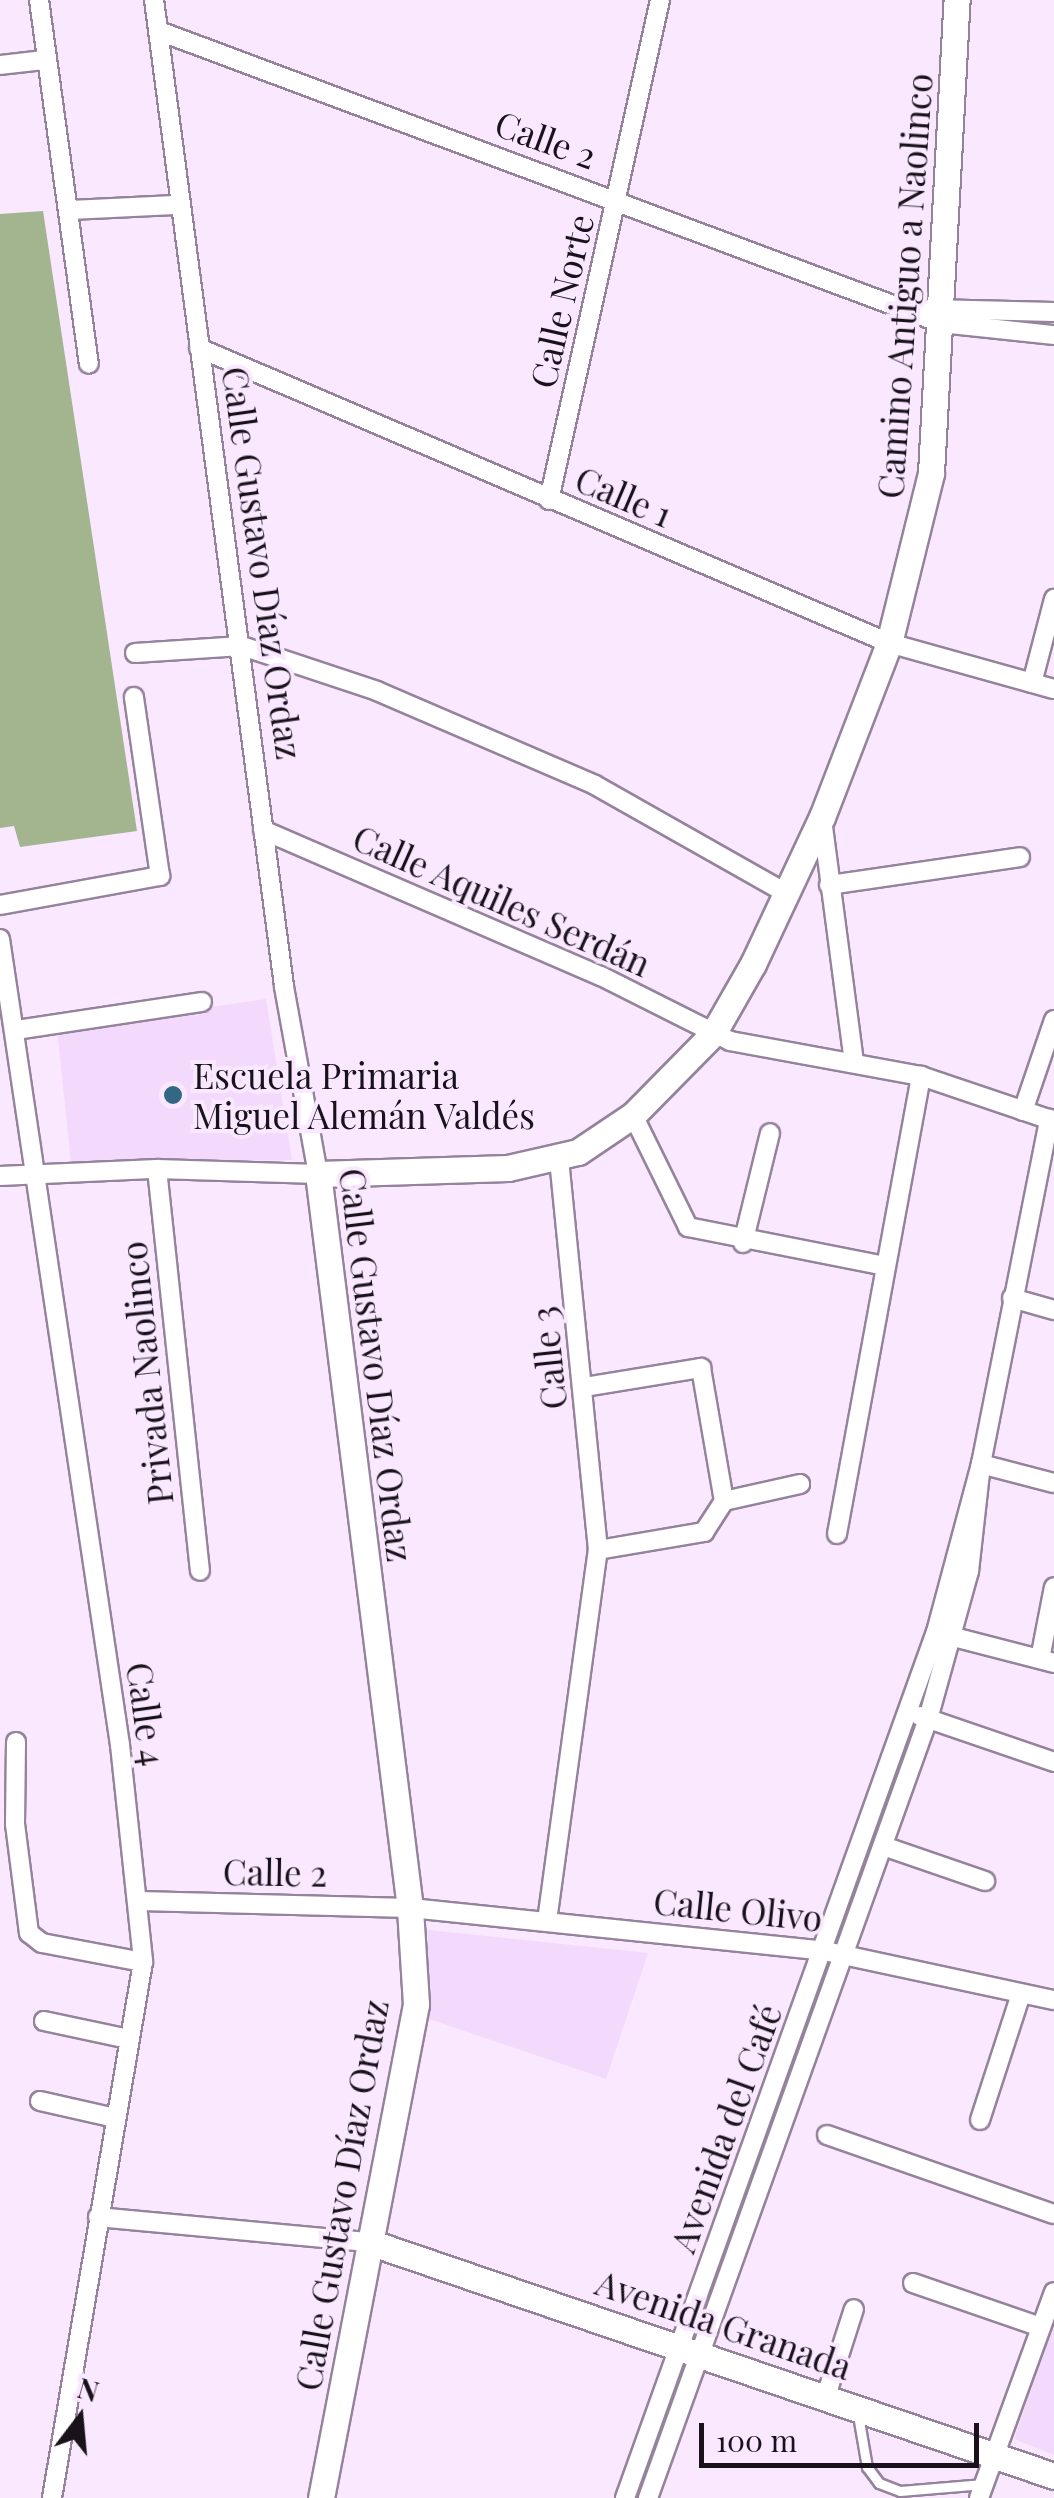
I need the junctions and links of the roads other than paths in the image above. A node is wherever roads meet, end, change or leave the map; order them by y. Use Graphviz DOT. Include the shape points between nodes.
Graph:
graph roads {
  1 [pos="39,0"];
  2 [pos="154,0"];
  3 [pos="660,0"];
  4 [pos="957,0"];
  5 [pos="159,30"];
  6 [pos="44,60"];
  7 [pos="0,65"];
  8 [pos="618,200"];
  9 [pos="176,205"];
  10 [pos="69,210"];
  11 [pos="1054,312"];
  12 [pos="941,316"];
  13 [pos="1054,335"];
  14 [pos="199,348"];
  15 [pos="89,364"];
  16 [pos="548,500"];
  17 [pos="1054,599"];
  18 [pos="889,643"];
  19 [pos="242,646"];
  20 [pos="135,653"];
  21 [pos="1032,683"];
  22 [pos="1054,689"];
  23 [pos="134,698"];
  24 [pos="822,817"];
  25 [pos="264,830"];
  26 [pos="1020,857"];
  27 [pos="829,885"];
  28 [pos="788,894"];
  29 [pos="0,905"];
  30 [pos="0,948"];
  31 [pos="202,1002"];
  32 [pos="1054,1020"];
  33 [pos="16,1030"];
  34 [pos="712,1034"];
  35 [pos="10,1052"];
  36 [pos="854,1061"];
  37 [pos="921,1076"];
  38 [pos="1023,1111"];
  39 [pos="633,1115"];
  40 [pos="1051,1120"];
  41 [pos="770,1133"];
  42 [pos="559,1159"];
  43 [pos="157,1168"];
  44 [pos="34,1174"];
  45 [pos="318,1174"];
  46 [pos="0,1176"];
  47 [pos="742,1244"];
  48 [pos="885,1266"];
  49 [pos="1012,1298"];
  50 [pos="1054,1310"];
  51 [pos="584,1386"];
  52 [pos="980,1464"];
  53 [pos="1054,1483"];
  54 [pos="800,1484"];
  55 [pos="724,1501"];
  56 [pos="836,1534"];
  57 [pos="598,1550"];
  58 [pos="200,1571"];
  59 [pos="1054,1587"];
  60 [pos="944,1634"];
  61 [pos="1047,1661"];
  62 [pos="919,1716"];
  63 [pos="16,1742"];
  64 [pos="1054,1762"];
  65 [pos="883,1846"];
  66 [pos="985,1881"];
  67 [pos="139,1902"];
  68 [pos="410,1908"];
  69 [pos="547,1921"];
  70 [pos="834,1952"];
  71 [pos="143,1962"];
  72 [pos="1021,1994"];
  73 [pos="1054,2000"];
  74 [pos="44,2021"];
  75 [pos="129,2038"];
  76 [pos="40,2101"];
  77 [pos="767,2112"];
  78 [pos="116,2118"];
  79 [pos="789,2118"];
  80 [pos="980,2120"];
  81 [pos="827,2135"];
  82 [pos="1054,2214"];
  83 [pos="98,2217"];
  84 [pos="369,2242"];
  85 [pos="913,2282"];
  86 [pos="1054,2292"];
  87 [pos="854,2309"];
  88 [pos="1041,2327"];
  89 [pos="689,2348"];
  90 [pos="826,2396"];
  91 [pos="858,2407"];
  92 [pos="994,2454"];
  93 [pos="1054,2476"];
  94 [pos="982,2491"];
  95 [pos="52,2498"];
  96 [pos="321,2498"];
  97 [pos="624,2498"];
  98 [pos="648,2498"];
  1 -- 6 [label="street"];
  2 -- 5 [label="street, Calle Gustavo Díaz Ordaz"];
  3 -- 8 [label="street, Calle Norte"];
  4 -- 12 [label="main road, Camino Antiguo a Naolinco"];
  5 -- 8 [label="street, Calle 2"];
  5 -- 9 [label="street, Calle Gustavo Díaz Ordaz"];
  6 -- 7 [label="street"];
  6 -- 10 [label="street"];
  8 -- 12 [label="street, Calle 2"];
  8 -- 16 [label="street, Calle Norte"];
  9 -- 10 [label="street"];
  9 -- 14 [label="street, Calle Gustavo Díaz Ordaz"];
  10 -- 15 [label="street"];
  11 -- 12 [label="street, Calle 2"];
  12 -- 13 [label="street, Calle 2"];
  12 -- 18 [label="main road, Camino Antiguo a Naolinco" via="931,474"];
  14 -- 16 [label="street, Calle 1"];
  14 -- 19 [label="street, Calle Gustavo Díaz Ordaz"];
  16 -- 18 [label="street, Calle 1"];
  17 -- 21 [label="street"];
  18 -- 21 [label="street, Calle 1"];
  18 -- 24 [label="main road, Camino Antiguo a Naolinco"];
  19 -- 20 [label="street"];
  19 -- 25 [label="street, Calle Gustavo Díaz Ordaz"];
  19 -- 28 [label="street" via="491,734"];
  21 -- 22 [label="street, Calle 1"];
  23 -- 29 [label="street" via="160,876"];
  24 -- 27 [label="street"];
  24 -- 28 [label="main road, Camino Antiguo a Naolinco"];
  25 -- 34 [label="street, Calle Aquiles Serdán" via="601,976"];
  25 -- 45 [label="street, Calle Gustavo Díaz Ordaz"];
  26 -- 27 [label="street"];
  27 -- 36 [label="street"];
  28 -- 34 [label="main road, Camino Antiguo a Naolinco"];
  30 -- 33 [label="street, Calle 4"];
  31 -- 33 [label="street"];
  32 -- 38 [label="street"];
  33 -- 35 [label="street, Calle 4"];
  34 -- 36 [label="street, Calle Aquiles Serdán"];
  34 -- 39 [label="main road, Camino Antiguo a Naolinco"];
  35 -- 44 [label="street, Calle 4"];
  36 -- 37 [label="street, Calle Aquiles Serdán"];
  37 -- 38 [label="street, Calle Aquiles Serdán"];
  37 -- 48 [label="street"];
  38 -- 40 [label="street, Calle Aquiles Serdán"];
  39 -- 42 [label="main road, Camino Antiguo a Naolinco"];
  39 -- 47 [label="street" via="682,1221"];
  40 -- 49 [label="street"];
  41 -- 47 [label="street"];
  42 -- 45 [label="main road, Camino Antiguo a Naolinco"];
  42 -- 51 [label="street, Calle 3"];
  43 -- 44 [label="street, Camino Antiguo a Naolinco"];
  43 -- 45 [label="street, Camino Antiguo a Naolinco"];
  43 -- 58 [label="street, Privada Naolinco"];
  44 -- 46 [label="street, Camino Antiguo a Naolinco"];
  44 -- 67 [label="street, Calle 4"];
  45 -- 68 [label="main road, Calle Gustavo Díaz Ordaz"];
  47 -- 48 [label="street"];
  48 -- 56 [label="street"];
  49 -- 50 [label="street"];
  49 -- 52 [label="street"];
  51 -- 55 [label="street" via="701,1368"];
  51 -- 57 [label="street, Calle 3"];
  52 -- 53 [label="street"];
  52 -- 60 [label="street"];
  54 -- 55 [label="street"];
  55 -- 57 [label="street" via="704,1532"];
  57 -- 69 [label="street, Calle 3"];
  59 -- 61 [label="street"];
  60 -- 61 [label="street"];
  60 -- 62 [label="street"];
  62 -- 64 [label="street"];
  62 -- 65 [label="street"];
  62 -- 70 [label="street"];
  63 -- 71 [label="street" via="16,1824 29,1933 42,1943"];
  65 -- 66 [label="street"];
  65 -- 70 [label="street"];
  67 -- 68 [label="street, Calle 2"];
  67 -- 71 [label="street, Calle 4"];
  68 -- 69 [label="street, Calle Olivo"];
  68 -- 84 [label="main road, Calle Gustavo Díaz Ordaz" via="416,2004"];
  69 -- 70 [label="street, Calle Olivo"];
  70 -- 72 [label="street, Calle Olivo"];
  70 -- 77 [label="street, Avenida del Café"];
  70 -- 79 [label="street, Avenida del Café"];
  71 -- 75 [label="street, Calle 4"];
  72 -- 73 [label="street, Calle Olivo"];
  72 -- 80 [label="street"];
  74 -- 75 [label="street"];
  75 -- 78 [label="street, Calle 4"];
  76 -- 78 [label="street"];
  77 -- 79 [label="street"];
  77 -- 89 [label="street, Avenida del Café"];
  78 -- 83 [label="street, Calle 4"];
  79 -- 89 [label="street, Avenida del Café"];
  81 -- 82 [label="street"];
  83 -- 84 [label="street"];
  83 -- 95 [label="street, Calle 4"];
  84 -- 89 [label="main road, Avenida Granada"];
  84 -- 96 [label="main road, Calle Gustavo Díaz Ordaz"];
  85 -- 88 [label="street"];
  86 -- 88 [label="street"];
  87 -- 90 [label="street"];
  88 -- 92 [label="street"];
  89 -- 90 [label="main road, Avenida Granada"];
  89 -- 97 [label="street, Avenida del Café"];
  89 -- 98 [label="street, Avenida del Café"];
  90 -- 91 [label="main road, Avenida Granada"];
  91 -- 92 [label="main road, Avenida Granada"];
  91 -- 94 [label="lane" via="867,2467 879,2483 900,2491"];
  92 -- 93 [label="main road, Avenida Granada"];
  92 -- 94 [label="street"];
}
